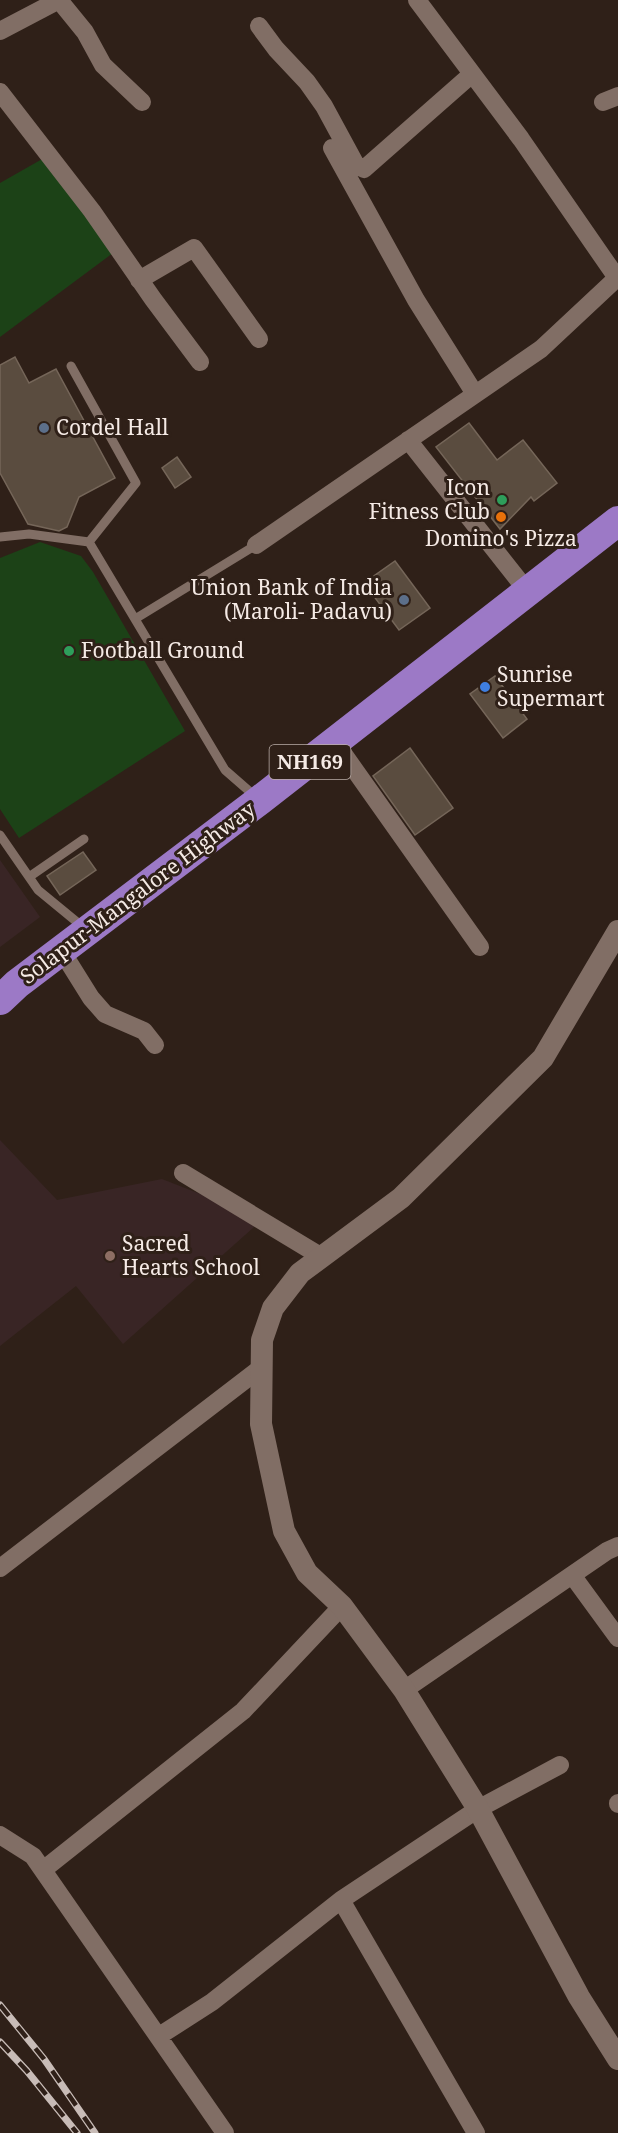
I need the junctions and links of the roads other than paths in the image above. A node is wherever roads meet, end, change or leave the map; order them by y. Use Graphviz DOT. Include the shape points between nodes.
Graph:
graph roads {
  1 [pos="59,0"];
  2 [pos="417,0"];
  3 [pos="259,26"];
  4 [pos="0,31"];
  5 [pos="472,74"];
  6 [pos="0,92"];
  7 [pos="142,102"];
  8 [pos="332,148"];
  9 [pos="618,279"];
  10 [pos="140,280"];
  11 [pos="259,339"];
  12 [pos="200,362"];
  13 [pos="71,366"];
  14 [pos="475,394"];
  15 [pos="408,440"];
  16 [pos="618,524"];
  17 [pos="0,537"];
  18 [pos="89,542"];
  19 [pos="256,545"];
  20 [pos="528,592"];
  21 [pos="135,619"];
  22 [pos="335,742"];
  23 [pos="260,800"];
  24 [pos="84,839"];
  25 [pos="2,841"];
  26 [pos="29,877"];
  27 [pos="87,931"];
  28 [pos="618,932"];
  29 [pos="480,947"];
  30 [pos="61,951"];
  31 [pos="0,1000"];
  32 [pos="155,1045"];
  33 [pos="183,1173"];
  34 [pos="322,1257"];
  35 [pos="262,1367"];
  36 [pos="618,1546"];
  37 [pos="0,1568"];
  38 [pos="572,1575"];
  39 [pos="342,1606"];
  40 [pos="618,1638"];
  41 [pos="404,1689"];
  42 [pos="560,1765"];
  43 [pos="478,1809"];
  44 [pos="0,1835"];
  45 [pos="44,1870"];
  46 [pos="341,1900"];
  47 [pos="159,2036"];
  48 [pos="618,2059"];
  49 [pos="225,2133"];
  50 [pos="476,2133"];
  1 -- 4 [label="street"];
  1 -- 7 [label="street" via="85,32 103,65"];
  2 -- 5 [label="street"];
  3 -- 5 [label="street" via="307,82 356,165 364,169"];
  5 -- 9 [label="street"];
  6 -- 10 [label="street"];
  8 -- 14 [label="street" via="416,300"];
  9 -- 14 [label="street" via="541,349"];
  10 -- 11 [label="street" via="194,249"];
  10 -- 12 [label="street"];
  13 -- 18 [label="lane" via="136,483"];
  14 -- 15 [label="street"];
  15 -- 19 [label="street"];
  15 -- 20 [label="street"];
  16 -- 20 [label="highway, Solapur-Mangalore Highway / NH169"];
  17 -- 18 [label="lane" via="29,534"];
  18 -- 21 [label="lane"];
  19 -- 21 [label="lane"];
  20 -- 22 [label="highway, Solapur-Mangalore Highway / NH169"];
  21 -- 23 [label="lane" via="225,770"];
  22 -- 23 [label="highway, Solapur-Mangalore Highway / NH169"];
  22 -- 29 [label="street"];
  23 -- 27 [label="highway, Solapur-Mangalore Highway / NH169"];
  24 -- 26 [label="lane"];
  25 -- 26 [label="lane"];
  26 -- 27 [label="lane" via="38,890"];
  27 -- 30 [label="highway, Solapur-Mangalore Highway / NH169"];
  28 -- 34 [label="street" via="543,1058 401,1198"];
  30 -- 31 [label="highway, Solapur-Mangalore Highway / NH169"];
  30 -- 32 [label="street" via="105,1014 144,1031"];
  33 -- 34 [label="street"];
  34 -- 35 [label="street" via="300,1273 273,1308 262,1340"];
  35 -- 37 [label="street"];
  35 -- 39 [label="street" via="261,1424 284,1531 307,1573"];
  36 -- 38 [label="street"];
  38 -- 40 [label="street"];
  38 -- 41 [label="street"];
  39 -- 41 [label="street"];
  39 -- 45 [label="street" via="243,1711"];
  41 -- 43 [label="street"];
  42 -- 43 [label="street"];
  43 -- 46 [label="street"];
  43 -- 48 [label="street" via="579,1997"];
  44 -- 45 [label="street" via="33,1856"];
  45 -- 47 [label="street"];
  46 -- 47 [label="street" via="212,2002"];
  46 -- 50 [label="street"];
  47 -- 49 [label="street"];
}
